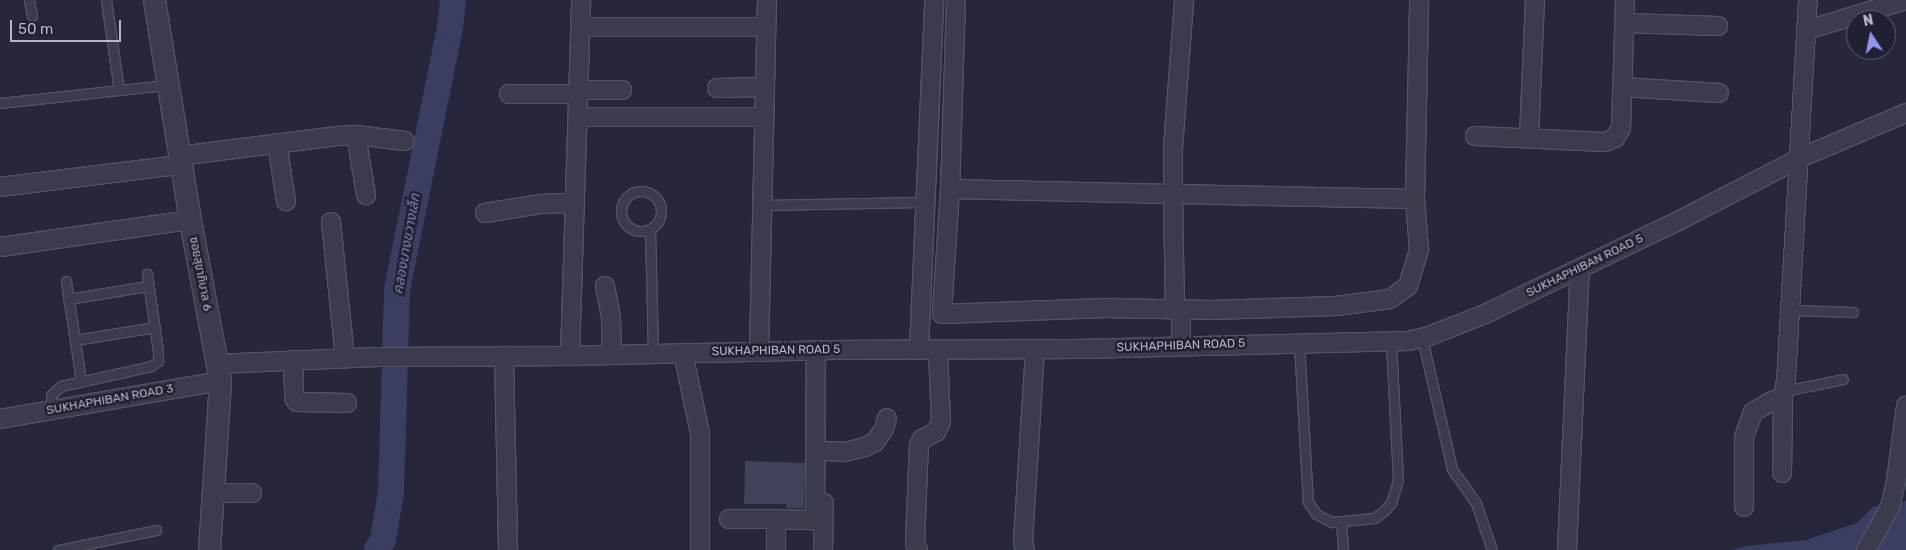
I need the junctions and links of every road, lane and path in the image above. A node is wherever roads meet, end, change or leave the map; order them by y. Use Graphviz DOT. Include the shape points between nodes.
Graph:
graph roads {
  1 [pos="29,0"];
  2 [pos="106,0"];
  3 [pos="154,0"];
  4 [pos="581,0"];
  5 [pos="767,0"];
  6 [pos="934,0"];
  7 [pos="956,0"];
  8 [pos="1184,0"];
  9 [pos="1419,0"];
  10 [pos="1535,0"];
  11 [pos="1625,0"];
  12 [pos="1808,0"];
  13 [pos="1906,0"];
  14 [pos="32,16"];
  15 [pos="1625,23"];
  16 [pos="1718,26"];
  17 [pos="580,27"];
  18 [pos="766,27"];
  19 [pos="1807,30"];
  20 [pos="167,85"];
  21 [pos="765,87"];
  22 [pos="1622,87"];
  23 [pos="717,88"];
  24 [pos="119,90"];
  25 [pos="622,90"];
  26 [pos="578,92"];
  27 [pos="1719,93"];
  28 [pos="509,94"];
  29 [pos="0,103"];
  30 [pos="1906,113"];
  31 [pos="578,117"];
  32 [pos="764,117"];
  33 [pos="356,135"];
  34 [pos="1475,136"];
  35 [pos="1528,137"];
  36 [pos="405,141"];
  37 [pos="277,143"];
  38 [pos="1800,158"];
  39 [pos="180,160"];
  40 [pos="0,187"];
  41 [pos="950,189"];
  42 [pos="1173,194"];
  43 [pos="366,195"];
  44 [pos="1415,199"];
  45 [pos="286,201"];
  46 [pos="920,202"];
  47 [pos="575,203"];
  48 [pos="764,205"];
  49 [pos="485,213"];
  50 [pos="190,220"];
  51 [pos="332,222"];
  52 [pos="650,229"];
  53 [pos="0,247"];
  54 [pos="1580,268"];
  55 [pos="147,274"];
  56 [pos="66,281"];
  57 [pos="148,286"];
  58 [pos="605,286"];
  59 [pos="68,299"];
  60 [pos="1178,310"];
  61 [pos="1791,310"];
  62 [pos="1853,312"];
  63 [pos="155,327"];
  64 [pos="1422,338"];
  65 [pos="75,340"];
  66 [pos="1391,341"];
  67 [pos="1299,343"];
  68 [pos="1181,346"];
  69 [pos="1035,349"];
  70 [pos="821,350"];
  71 [pos="918,350"];
  72 [pos="938,350"];
  73 [pos="759,351"];
  74 [pos="653,353"];
  75 [pos="683,353"];
  76 [pos="612,354"];
  77 [pos="504,356"];
  78 [pos="570,356"];
  79 [pos="345,358"];
  80 [pos="293,360"];
  81 [pos="218,372"];
  82 [pos="1843,379"];
  83 [pos="81,381"];
  84 [pos="1784,394"];
  85 [pos="347,403"];
  86 [pos="1906,406"];
  87 [pos="51,410"];
  88 [pos="887,418"];
  89 [pos="0,419"];
  90 [pos="825,451"];
  91 [pos="1782,473"];
  92 [pos="213,493"];
  93 [pos="252,493"];
  94 [pos="1744,507"];
  95 [pos="729,519"];
  96 [pos="776,519"];
  97 [pos="1341,521"];
  98 [pos="156,530"];
  99 [pos="58,550"];
  100 [pos="209,550"];
  101 [pos="508,550"];
  102 [pos="700,550"];
  103 [pos="776,550"];
  104 [pos="824,550"];
  105 [pos="918,550"];
  106 [pos="1025,550"];
  107 [pos="1343,550"];
  108 [pos="1492,550"];
  109 [pos="1567,550"];
  110 [pos="1866,550"];
  1 -- 14 [label="lane"];
  2 -- 24 [label="lane"];
  3 -- 20 [label="street, ซอยสุขาภิบาล 6"];
  4 -- 17 [label="street"];
  5 -- 18 [label="street"];
  6 -- 71 [label="street"];
  7 -- 41 [label="street"];
  8 -- 42 [label="street" via="1173,148"];
  9 -- 44 [label="street"];
  10 -- 35 [label="street"];
  11 -- 15 [label="street"];
  12 -- 19 [label="street"];
  13 -- 19 [label="street"];
  15 -- 16 [label="street"];
  15 -- 22 [label="street"];
  17 -- 18 [label="street"];
  17 -- 26 [label="street"];
  18 -- 21 [label="street"];
  19 -- 38 [label="street"];
  20 -- 24 [label="lane"];
  20 -- 39 [label="street, ซอยสุขาภิบาล 6"];
  21 -- 23 [label="street"];
  21 -- 32 [label="street"];
  22 -- 27 [label="street"];
  22 -- 35 [label="street" via="1621,128 1615,138 1605,142"];
  24 -- 29 [label="lane"];
  25 -- 26 [label="street"];
  26 -- 28 [label="street"];
  26 -- 31 [label="street"];
  30 -- 38 [label="street, SUKHAPHIBAN ROAD 5"];
  31 -- 32 [label="street"];
  31 -- 47 [label="street"];
  32 -- 48 [label="street"];
  33 -- 36 [label="street"];
  33 -- 37 [label="street"];
  33 -- 43 [label="street"];
  34 -- 35 [label="street"];
  37 -- 39 [label="street"];
  37 -- 45 [label="street"];
  38 -- 54 [label="street, SUKHAPHIBAN ROAD 5"];
  38 -- 61 [label="street"];
  39 -- 40 [label="street"];
  39 -- 50 [label="street, ซอยสุขาภิบาล 6"];
  41 -- 42 [label="street"];
  41 -- 60 [label="street" via="942,314 1106,308"];
  42 -- 44 [label="street"];
  42 -- 60 [label="street"];
  44 -- 60 [label="street" via="1419,249 1408,286 1390,299 1336,306"];
  46 -- 48 [label="lane"];
  47 -- 49 [label="street" via="541,204"];
  47 -- 78 [label="street"];
  48 -- 73 [label="street"];
  50 -- 53 [label="street"];
  50 -- 81 [label="street, ซอยสุขาภิบาล 6"];
  51 -- 79 [label="street"];
  52 -- 52 [label="lane" via="661,215 661,206 657,198 640,190 625,198 621,216 632,229"];
  52 -- 74 [label="lane"];
  54 -- 64 [label="street, SUKHAPHIBAN ROAD 5" via="1485,314"];
  54 -- 109 [label="street"];
  55 -- 57 [label="lane"];
  56 -- 59 [label="lane"];
  57 -- 59 [label="lane"];
  57 -- 63 [label="lane"];
  58 -- 76 [label="street" via="611,316"];
  59 -- 65 [label="lane"];
  60 -- 68 [label="street"];
  61 -- 62 [label="lane"];
  61 -- 84 [label="street"];
  63 -- 65 [label="lane"];
  63 -- 83 [label="lane" via="158,361 151,366"];
  64 -- 66 [label="street, SUKHAPHIBAN ROAD 5" via="1408,342"];
  64 -- 108 [label="lane" via="1452,469 1476,503"];
  65 -- 83 [label="lane"];
  66 -- 67 [label="street, SUKHAPHIBAN ROAD 5"];
  66 -- 97 [label="lane" via="1398,480 1391,503 1384,512 1374,518"];
  67 -- 68 [label="street, SUKHAPHIBAN ROAD 5"];
  67 -- 97 [label="lane" via="1308,502 1316,514 1332,522"];
  68 -- 69 [label="street, SUKHAPHIBAN ROAD 5"];
  69 -- 72 [label="street, SUKHAPHIBAN ROAD 5"];
  69 -- 106 [label="street"];
  70 -- 71 [label="street, SUKHAPHIBAN ROAD 5"];
  70 -- 73 [label="street, SUKHAPHIBAN ROAD 5"];
  70 -- 90 [label="street"];
  70 -- 96 [label="street" via="815,515 812,520"];
  71 -- 72 [label="street, SUKHAPHIBAN ROAD 5"];
  72 -- 105 [label="street" via="941,422 936,432 922,439 919,445 915,543"];
  73 -- 75 [label="street, SUKHAPHIBAN ROAD 5"];
  74 -- 75 [label="street, SUKHAPHIBAN ROAD 5"];
  74 -- 76 [label="street, SUKHAPHIBAN ROAD 5"];
  75 -- 102 [label="street" via="700,433"];
  76 -- 78 [label="street, SUKHAPHIBAN ROAD 5"];
  77 -- 78 [label="street, SUKHAPHIBAN ROAD 5"];
  77 -- 79 [label="street, SUKHAPHIBAN ROAD 5"];
  77 -- 101 [label="street"];
  79 -- 80 [label="street, SUKHAPHIBAN ROAD 5"];
  80 -- 81 [label="street, SUKHAPHIBAN ROAD 3"];
  80 -- 85 [label="street" via="294,398 297,402"];
  81 -- 87 [label="street, SUKHAPHIBAN ROAD 3"];
  81 -- 92 [label="street, ซอยสุขาภิบาล 6"];
  82 -- 84 [label="lane"];
  83 -- 87 [label="lane" via="61,386 55,391 51,395"];
  84 -- 91 [label="street"];
  84 -- 94 [label="street" via="1753,412 1744,437"];
  86 -- 110 [label="street" via="1890,507"];
  87 -- 89 [label="street, SUKHAPHIBAN ROAD 3"];
  88 -- 90 [label="street" via="875,442 844,452"];
  90 -- 104 [label="street"];
  92 -- 93 [label="street"];
  92 -- 100 [label="street, ซอยสุขาภิบาล 6"];
  95 -- 96 [label="street"];
  96 -- 103 [label="street"];
  97 -- 107 [label="lane"];
  98 -- 99 [label="lane"];
}
